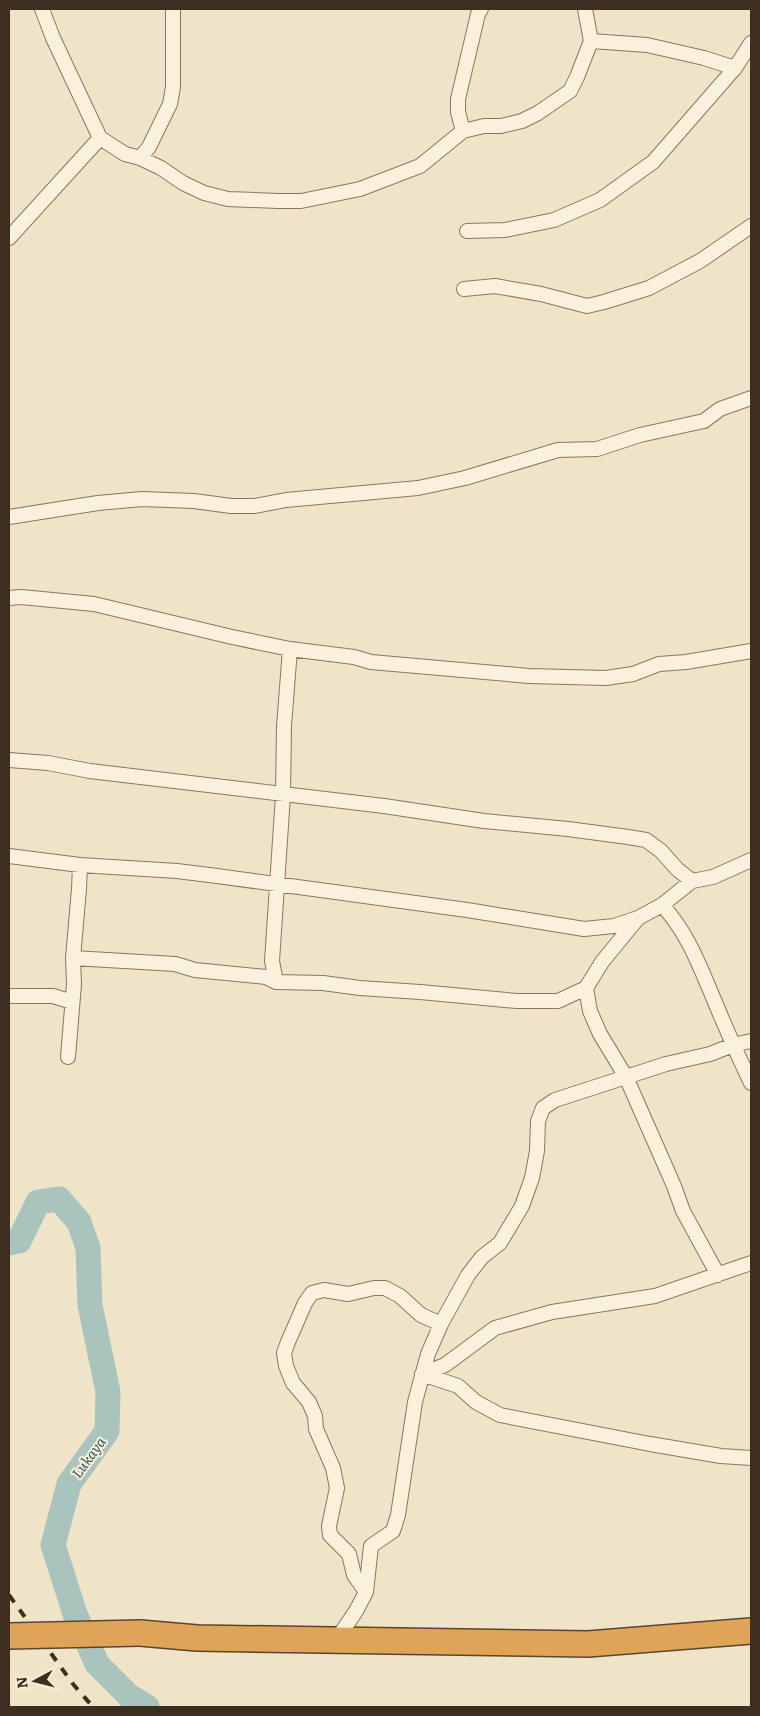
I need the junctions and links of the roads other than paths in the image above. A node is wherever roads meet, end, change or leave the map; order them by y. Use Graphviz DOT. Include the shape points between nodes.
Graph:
graph roads {
  1 [pos="42,9"];
  2 [pos="173,9"];
  3 [pos="481,9"];
  4 [pos="585,9"];
  5 [pos="591,41"];
  6 [pos="751,43"];
  7 [pos="735,68"];
  8 [pos="463,131"];
  9 [pos="100,138"];
  10 [pos="140,158"];
  11 [pos="751,226"];
  12 [pos="466,232"];
  13 [pos="9,238"];
  14 [pos="464,289"];
  15 [pos="751,398"];
  16 [pos="9,517"];
  17 [pos="9,598"];
  18 [pos="290,649"];
  19 [pos="751,651"];
  20 [pos="9,760"];
  21 [pos="283,795"];
  22 [pos="9,856"];
  23 [pos="751,860"];
  24 [pos="80,865"];
  25 [pos="692,881"];
  26 [pos="278,884"];
  27 [pos="662,905"];
  28 [pos="638,918"];
  29 [pos="73,958"];
  30 [pos="276,982"];
  31 [pos="586,988"];
  32 [pos="9,996"];
  33 [pos="72,1002"];
  34 [pos="751,1041"];
  35 [pos="733,1045"];
  36 [pos="68,1057"];
  37 [pos="626,1077"];
  38 [pos="751,1082"];
  39 [pos="751,1263"];
  40 [pos="751,1269"];
  41 [pos="718,1274"];
  42 [pos="441,1324"];
  43 [pos="422,1374"];
  44 [pos="751,1458"];
  45 [pos="366,1592"];
  46 [pos="751,1631"];
  47 [pos="9,1636"];
  48 [pos="335,1642"];
  1 -- 9 [label="street" via="52,38"];
  2 -- 10 [label="street" via="170,104 149,147"];
  3 -- 8 [label="street" via="458,99"];
  4 -- 5 [label="street"];
  5 -- 7 [label="street" via="647,45"];
  5 -- 8 [label="street" via="570,91 522,120"];
  6 -- 7 [label="street"];
  7 -- 12 [label="street" via="653,162 600,200 554,220 505,230"];
  8 -- 10 [label="street" via="420,166 360,189 301,201 228,199 204,193"];
  9 -- 10 [label="street" via="125,154"];
  9 -- 13 [label="street"];
  11 -- 14 [label="street" via="700,261 658,283 587,306 495,286"];
  15 -- 16 [label="street" via="720,409 704,421 640,435 597,449 558,450 465,478 418,488 254,506 142,499"];
  17 -- 18 [label="street" via="94,604"];
  18 -- 19 [label="street" via="448,670 606,678 633,674 659,664"];
  18 -- 21 [label="street"];
  20 -- 21 [label="street"];
  21 -- 25 [label="street" via="646,840"];
  21 -- 26 [label="street"];
  22 -- 24 [label="street"];
  23 -- 25 [label="street" via="713,878"];
  24 -- 26 [label="street" via="177,871"];
  24 -- 29 [label="street"];
  25 -- 27 [label="street"];
  26 -- 28 [label="street" via="584,929 614,926"];
  26 -- 30 [label="street" via="272,961"];
  27 -- 28 [label="street"];
  27 -- 35 [label="street" via="690,943"];
  28 -- 31 [label="street" via="602,962"];
  29 -- 30 [label="street" via="175,964 195,970 266,977"];
  29 -- 33 [label="street"];
  30 -- 31 [label="street" via="323,983 516,1001 558,1001"];
  31 -- 37 [label="street" via="590,1011"];
  32 -- 33 [label="street" via="53,996"];
  33 -- 36 [label="street"];
  34 -- 35 [label="street"];
  35 -- 37 [label="street"];
  35 -- 38 [label="street"];
  37 -- 41 [label="street" via="683,1211"];
  37 -- 42 [label="street" via="555,1100 543,1108 538,1121 532,1178 522,1206 500,1243 482,1257 468,1275"];
  39 -- 40 [label="street"];
  39 -- 41 [label="street"];
  41 -- 43 [label="street" via="655,1296 552,1312 496,1328 445,1365"];
  42 -- 43 [label="street"];
  42 -- 45 [label="street" via="421,1315 400,1296 385,1288 348,1294 324,1290 312,1293 284,1352 293,1383 309,1402 316,1429 333,1468 337,1488 330,1535 349,1554 354,1576"];
  43 -- 44 [label="street" via="458,1386 476,1402 500,1415 659,1446"];
  43 -- 45 [label="street" via="398,1515 393,1531 371,1546"];
  45 -- 48 [label="street"];
  46 -- 48 [label="highway" via="588,1644"];
  47 -- 48 [label="highway, bridge" via="140,1633"];
}
